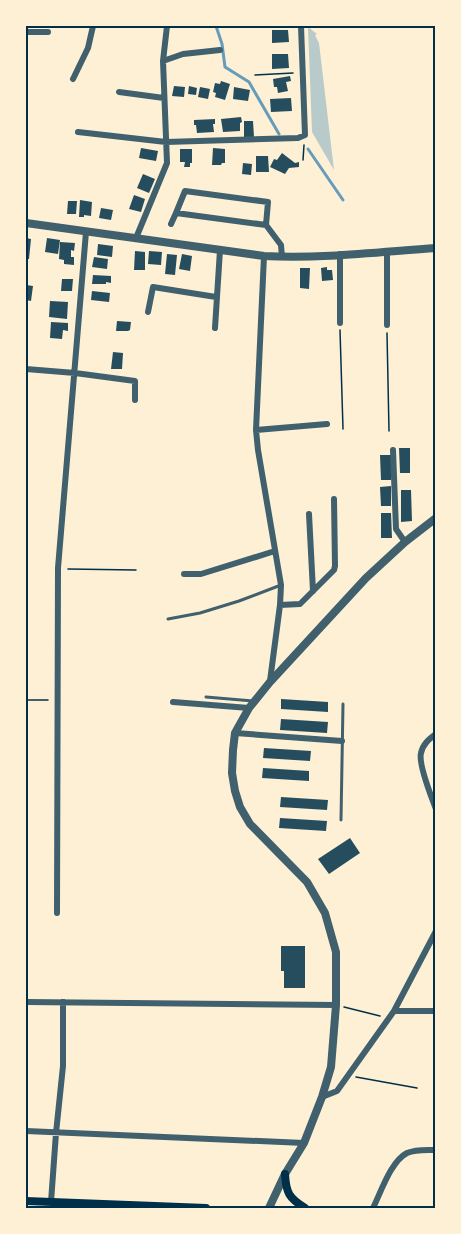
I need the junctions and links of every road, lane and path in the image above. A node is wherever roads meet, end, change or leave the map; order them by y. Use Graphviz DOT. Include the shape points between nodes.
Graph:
graph roads {
  1 [pos="93,26"];
  2 [pos="167,26"];
  3 [pos="301,26"];
  4 [pos="26,32"];
  5 [pos="48,32"];
  6 [pos="220,50"];
  7 [pos="163,61"];
  8 [pos="303,72"];
  9 [pos="255,75"];
  10 [pos="73,79"];
  11 [pos="119,92"];
  12 [pos="164,98"];
  13 [pos="78,132"];
  14 [pos="305,135"];
  15 [pos="166,142"];
  16 [pos="303,160"];
  17 [pos="176,213"];
  18 [pos="26,223"];
  19 [pos="171,224"];
  20 [pos="266,225"];
  21 [pos="86,232"];
  22 [pos="136,238"];
  23 [pos="435,248"];
  24 [pos="220,250"];
  25 [pos="387,251"];
  26 [pos="340,254"];
  27 [pos="264,256"];
  28 [pos="282,257"];
  29 [pos="216,297"];
  30 [pos="148,312"];
  31 [pos="340,323"];
  32 [pos="387,325"];
  33 [pos="214,328"];
  34 [pos="26,369"];
  35 [pos="75,373"];
  36 [pos="135,400"];
  37 [pos="327,424"];
  38 [pos="343,429"];
  39 [pos="256,430"];
  40 [pos="389,431"];
  41 [pos="393,450"];
  42 [pos="334,499"];
  43 [pos="309,514"];
  44 [pos="435,518"];
  45 [pos="405,542"];
  46 [pos="275,551"];
  47 [pos="58,568"];
  48 [pos="136,570"];
  49 [pos="184,574"];
  50 [pos="281,585"];
  51 [pos="313,591"];
  52 [pos="280,605"];
  53 [pos="168,619"];
  54 [pos="270,682"];
  55 [pos="206,697"];
  56 [pos="26,700"];
  57 [pos="58,700"];
  58 [pos="173,702"];
  59 [pos="343,704"];
  60 [pos="252,705"];
  61 [pos="236,733"];
  62 [pos="435,734"];
  63 [pos="342,741"];
  64 [pos="435,809"];
  65 [pos="341,820"];
  66 [pos="57,913"];
  67 [pos="435,931"];
  68 [pos="26,1002"];
  69 [pos="63,1002"];
  70 [pos="336,1005"];
  71 [pos="394,1011"];
  72 [pos="435,1011"];
  73 [pos="349,1076"];
  74 [pos="417,1088"];
  75 [pos="322,1097"];
  76 [pos="26,1131"];
  77 [pos="56,1133"];
  78 [pos="304,1143"];
  79 [pos="435,1150"];
  80 [pos="285,1174"];
  81 [pos="26,1201"];
  82 [pos="51,1202"];
  83 [pos="36,1205"];
  84 [pos="81,1206"];
  85 [pos="126,1207"];
  86 [pos="206,1209"];
  87 [pos="269,1209"];
  88 [pos="305,1209"];
  89 [pos="373,1209"];
  1 -- 10 [label="street" via="88,48"];
  2 -- 7 [label="street"];
  3 -- 8 [label="street"];
  4 -- 5 [label="street"];
  6 -- 7 [label="street" via="183,54"];
  7 -- 12 [label="street"];
  8 -- 9 [label="path"];
  8 -- 14 [label="street"];
  11 -- 12 [label="street"];
  12 -- 15 [label="street"];
  13 -- 15 [label="street"];
  14 -- 15 [label="street"];
  14 -- 16 [label="path"];
  15 -- 22 [label="street" via="167,163"];
  17 -- 19 [label="street"];
  17 -- 20 [label="street"];
  17 -- 20 [label="street" via="185,191 268,202"];
  18 -- 21 [label="street"];
  20 -- 28 [label="street" via="281,245"];
  21 -- 22 [label="street"];
  21 -- 35 [label="street"];
  22 -- 24 [label="street"];
  23 -- 25 [label="street"];
  24 -- 27 [label="street"];
  24 -- 29 [label="street"];
  25 -- 26 [label="street"];
  25 -- 32 [label="street"];
  26 -- 28 [label="street"];
  26 -- 31 [label="street"];
  27 -- 28 [label="street"];
  27 -- 39 [label="street"];
  29 -- 30 [label="street" via="153,287"];
  29 -- 33 [label="street"];
  31 -- 38 [label="path"];
  32 -- 40 [label="path"];
  34 -- 35 [label="street"];
  35 -- 36 [label="street" via="135,381"];
  35 -- 47 [label="street"];
  37 -- 39 [label="street"];
  39 -- 46 [label="street"];
  41 -- 45 [label="street" via="396,529"];
  42 -- 51 [label="street" via="335,566"];
  43 -- 51 [label="street"];
  44 -- 45 [label="street"];
  45 -- 54 [label="street" via="366,578"];
  46 -- 49 [label="street" via="201,574"];
  46 -- 50 [label="street"];
  47 -- 48 [label="path"];
  47 -- 57 [label="street"];
  50 -- 52 [label="street"];
  50 -- 53 [label="lane" via="200,613"];
  51 -- 52 [label="street" via="300,604"];
  52 -- 54 [label="street"];
  54 -- 60 [label="street"];
  55 -- 60 [label="lane"];
  56 -- 57 [label="path"];
  57 -- 66 [label="street"];
  58 -- 60 [label="street"];
  59 -- 63 [label="lane"];
  60 -- 61 [label="street"];
  61 -- 63 [label="street"];
  61 -- 70 [label="street" via="232,772 240,807 250,824 307,882 325,913 336,952"];
  62 -- 64 [label="street" via="421,752 420,761"];
  63 -- 65 [label="lane"];
  67 -- 71 [label="street"];
  68 -- 69 [label="street"];
  69 -- 70 [label="street"];
  69 -- 77 [label="street" via="63,1066"];
  70 -- 71 [label="path" via="382,1017"];
  70 -- 75 [label="street" via="331,1067"];
  71 -- 72 [label="street"];
  71 -- 73 [label="street"];
  73 -- 74 [label="path"];
  73 -- 75 [label="street" via="337,1091"];
  75 -- 78 [label="street"];
  76 -- 77 [label="street"];
  77 -- 78 [label="street"];
  77 -- 82 [label="street"];
  78 -- 80 [label="street"];
  79 -- 89 [label="street" via="413,1151 400,1157"];
  80 -- 87 [label="street"];
  80 -- 88 [label="main road" via="286,1189 293,1201"];
  81 -- 83 [label="main road"];
  82 -- 83 [label="main road"];
  82 -- 84 [label="main road"];
  84 -- 85 [label="main road"];
  85 -- 86 [label="main road"];
}
